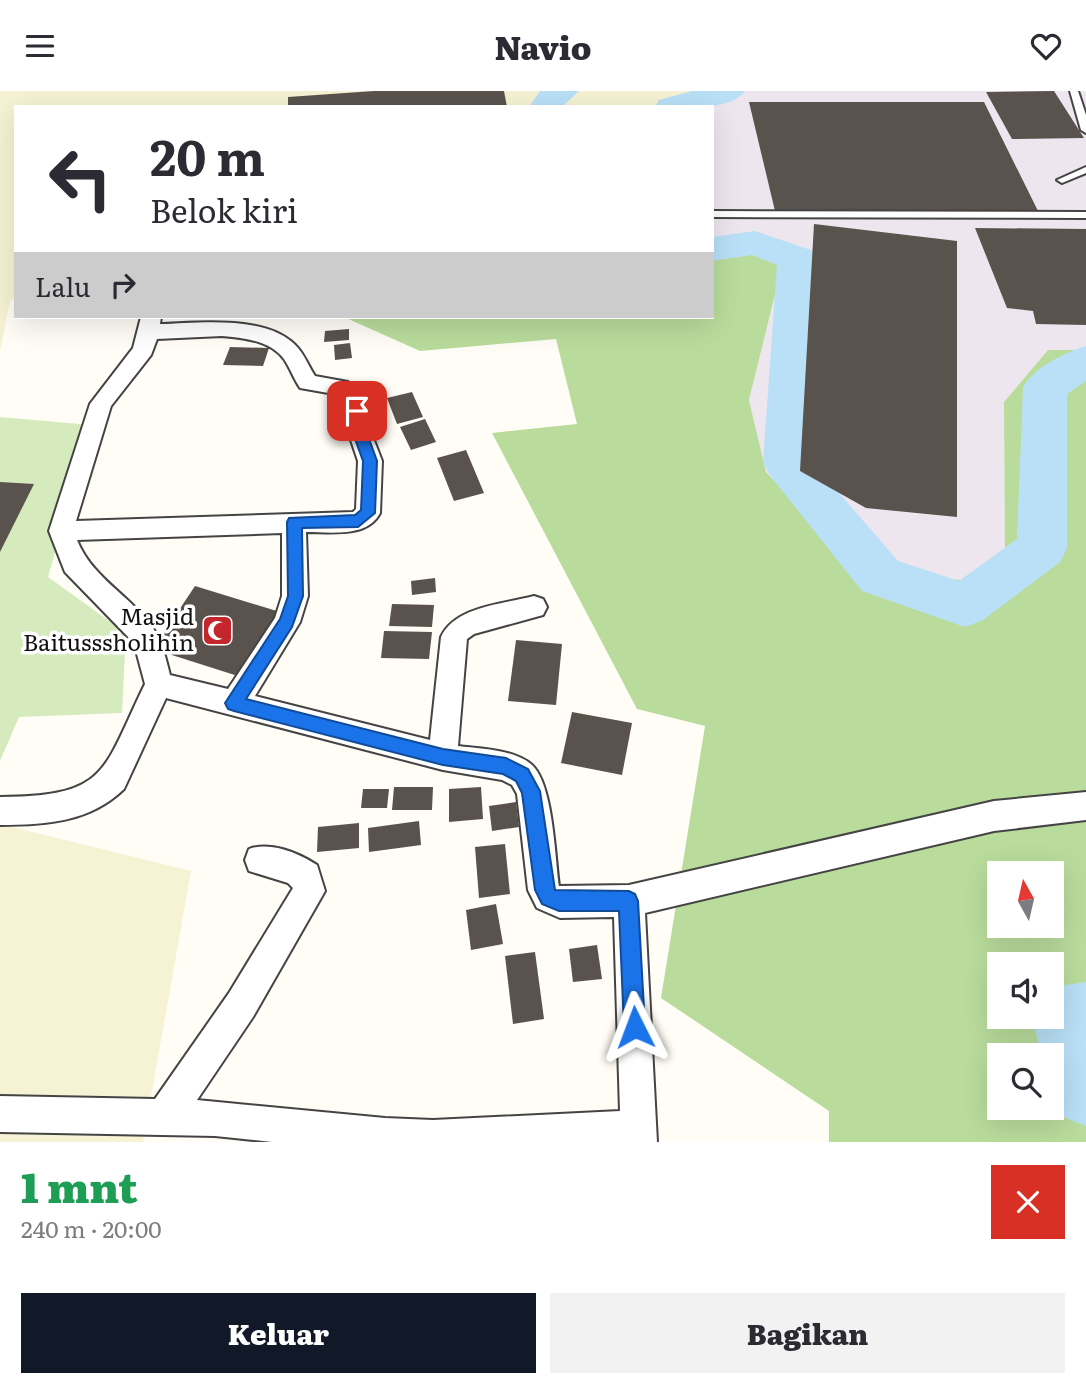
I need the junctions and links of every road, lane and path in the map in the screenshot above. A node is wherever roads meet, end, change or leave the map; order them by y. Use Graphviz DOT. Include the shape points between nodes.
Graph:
graph roads {
  1 [pos="1074,91"];
  2 [pos="1086,130"];
  3 [pos="1086,170"];
  4 [pos="1062,180"];
  5 [pos="714,214"];
  6 [pos="1086,215"];
  7 [pos="150,324"];
  8 [pos="294,522"];
  9 [pos="61,531"];
  10 [pos="534,607"];
  11 [pos="159,684"];
  12 [pos="234,703"];
  13 [pos="443,757"];
  14 [pos="1086,806"];
  15 [pos="0,811"];
  16 [pos="260,860"];
  17 [pos="629,901"];
  18 [pos="0,1114"];
  19 [pos="164,1117"];
  20 [pos="640,1135"];
  1 -- 2 [label="lane"];
  3 -- 4 [label="lane"];
  5 -- 6 [label="lane"];
  7 -- 8 [label="street" via="260,333 287,349 308,383 340,387 355,404 370,461 368,513 358,521"];
  7 -- 9 [label="street" via="143,349 101,404"];
  8 -- 9 [label="street"];
  8 -- 12 [label="street" via="295,596 287,622"];
  9 -- 11 [label="street" via="74,565 143,635"];
  10 -- 13 [label="street" via="457,631"];
  11 -- 12 [label="street"];
  11 -- 15 [label="street" via="105,789 90,799 51,811"];
  12 -- 13 [label="street"];
  13 -- 17 [label="street" via="506,767 522,775 531,791 548,897 559,902"];
  14 -- 17 [label="street" via="994,816"];
  16 -- 19 [label="street" via="295,869 306,876 309,891 241,1005"];
  17 -- 20 [label="street"];
  18 -- 19 [label="street"];
  19 -- 20 [label="street" via="433,1138"];
}
